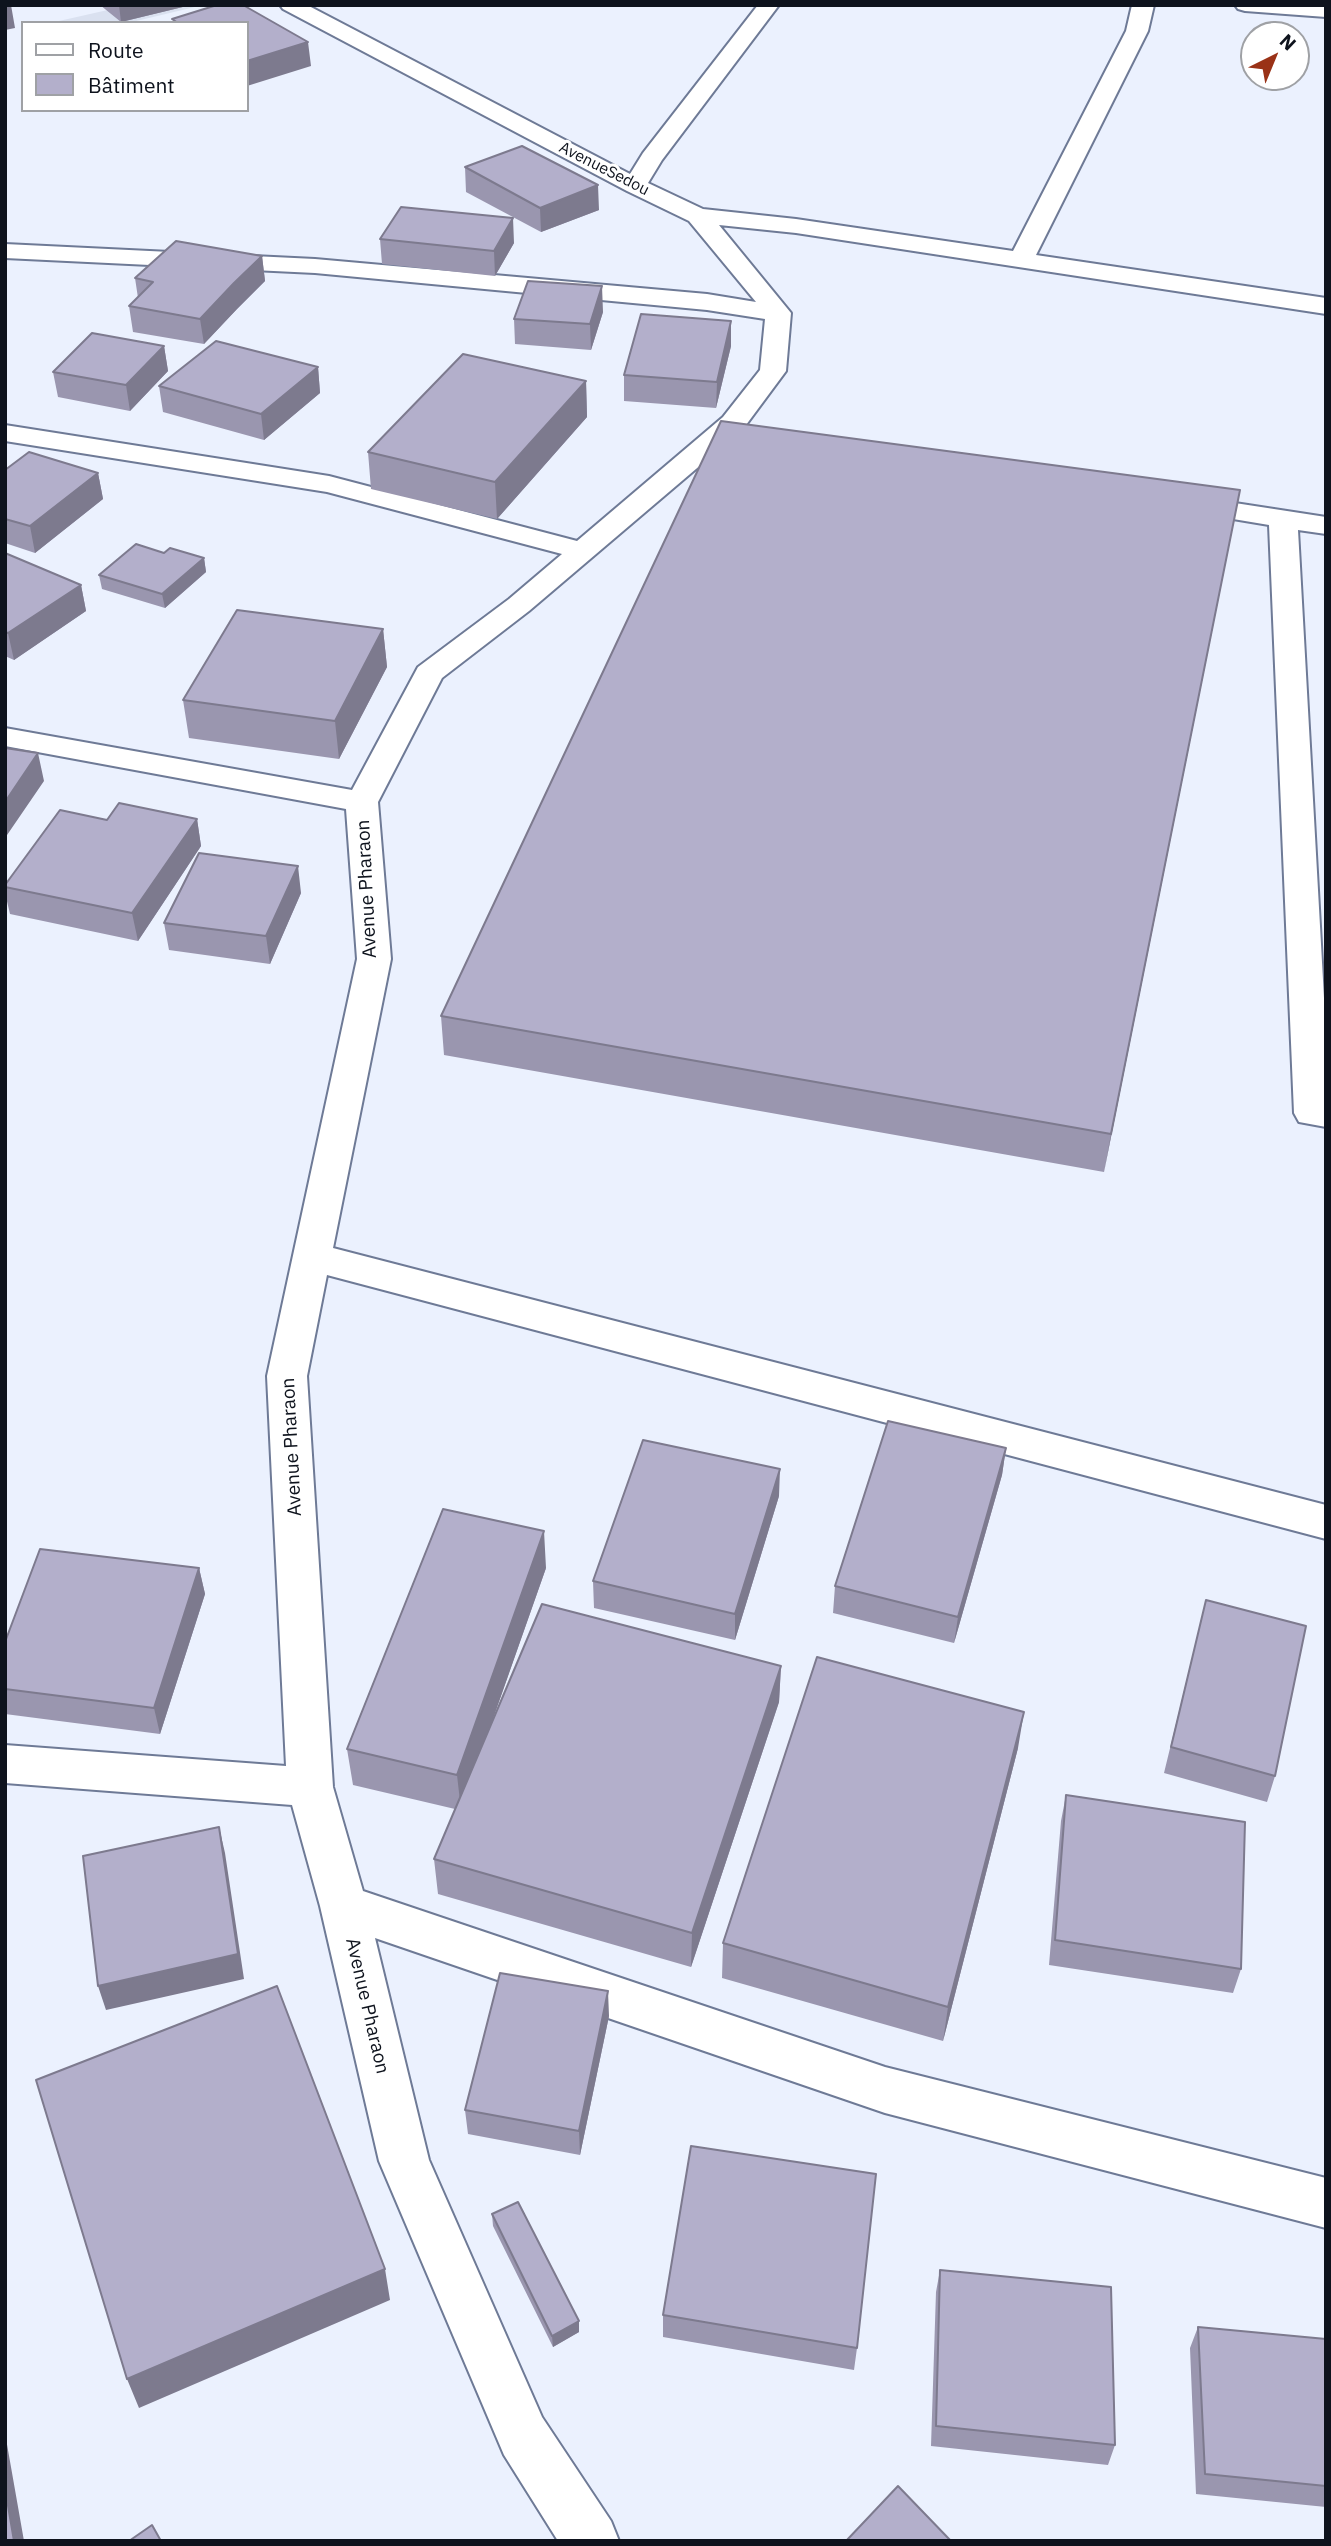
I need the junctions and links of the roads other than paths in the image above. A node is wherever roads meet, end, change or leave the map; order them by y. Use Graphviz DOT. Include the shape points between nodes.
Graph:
graph roads {
  1 [pos="290,5"];
  2 [pos="769,5"];
  3 [pos="1143,5"];
  4 [pos="1245,5"];
  5 [pos="1326,11"];
  6 [pos="635,186"];
  7 [pos="698,216"];
  8 [pos="5,251"];
  9 [pos="1021,260"];
  10 [pos="1326,306"];
  11 [pos="778,313"];
  12 [pos="5,433"];
  13 [pos="1159,499"];
  14 [pos="1283,520"];
  15 [pos="1326,527"];
  16 [pos="583,551"];
  17 [pos="5,737"];
  18 [pos="362,802"];
  19 [pos="1326,1114"];
  20 [pos="312,1257"];
  21 [pos="1326,1522"];
  22 [pos="5,1764"];
  23 [pos="310,1787"];
  24 [pos="344,1906"];
  25 [pos="1326,2203"];
  26 [pos="591,2541"];
  1 -- 6 [label="street, AvenueSedou"];
  2 -- 6 [label="street" via="651,158"];
  3 -- 9 [label="street" via="1137,31"];
  4 -- 5 [label="street"];
  6 -- 7 [label="street, AvenueSedou"];
  7 -- 9 [label="street"];
  7 -- 11 [label="street, AvenueSedou"];
  8 -- 11 [label="street" via="315,266 707,302"];
  9 -- 10 [label="street"];
  11 -- 16 [label="street, Avenue Pharaon" via="773,371 747,426"];
  12 -- 16 [label="street" via="329,484"];
  13 -- 14 [label="street"];
  14 -- 15 [label="street"];
  14 -- 19 [label="street" via="1312,1113"];
  16 -- 18 [label="street, Avenue Pharaon" via="429,673"];
  17 -- 18 [label="street"];
  18 -- 20 [label="street, Avenue Pharaon" via="373,959"];
  20 -- 21 [label="street"];
  20 -- 23 [label="street, Avenue Pharaon" via="287,1376"];
  22 -- 23 [label="street"];
  23 -- 24 [label="street, Avenue Pharaon"];
  24 -- 25 [label="street" via="885,2090"];
  24 -- 26 [label="street, Avenue Pharaon" via="404,2161 523,2437"];
}
